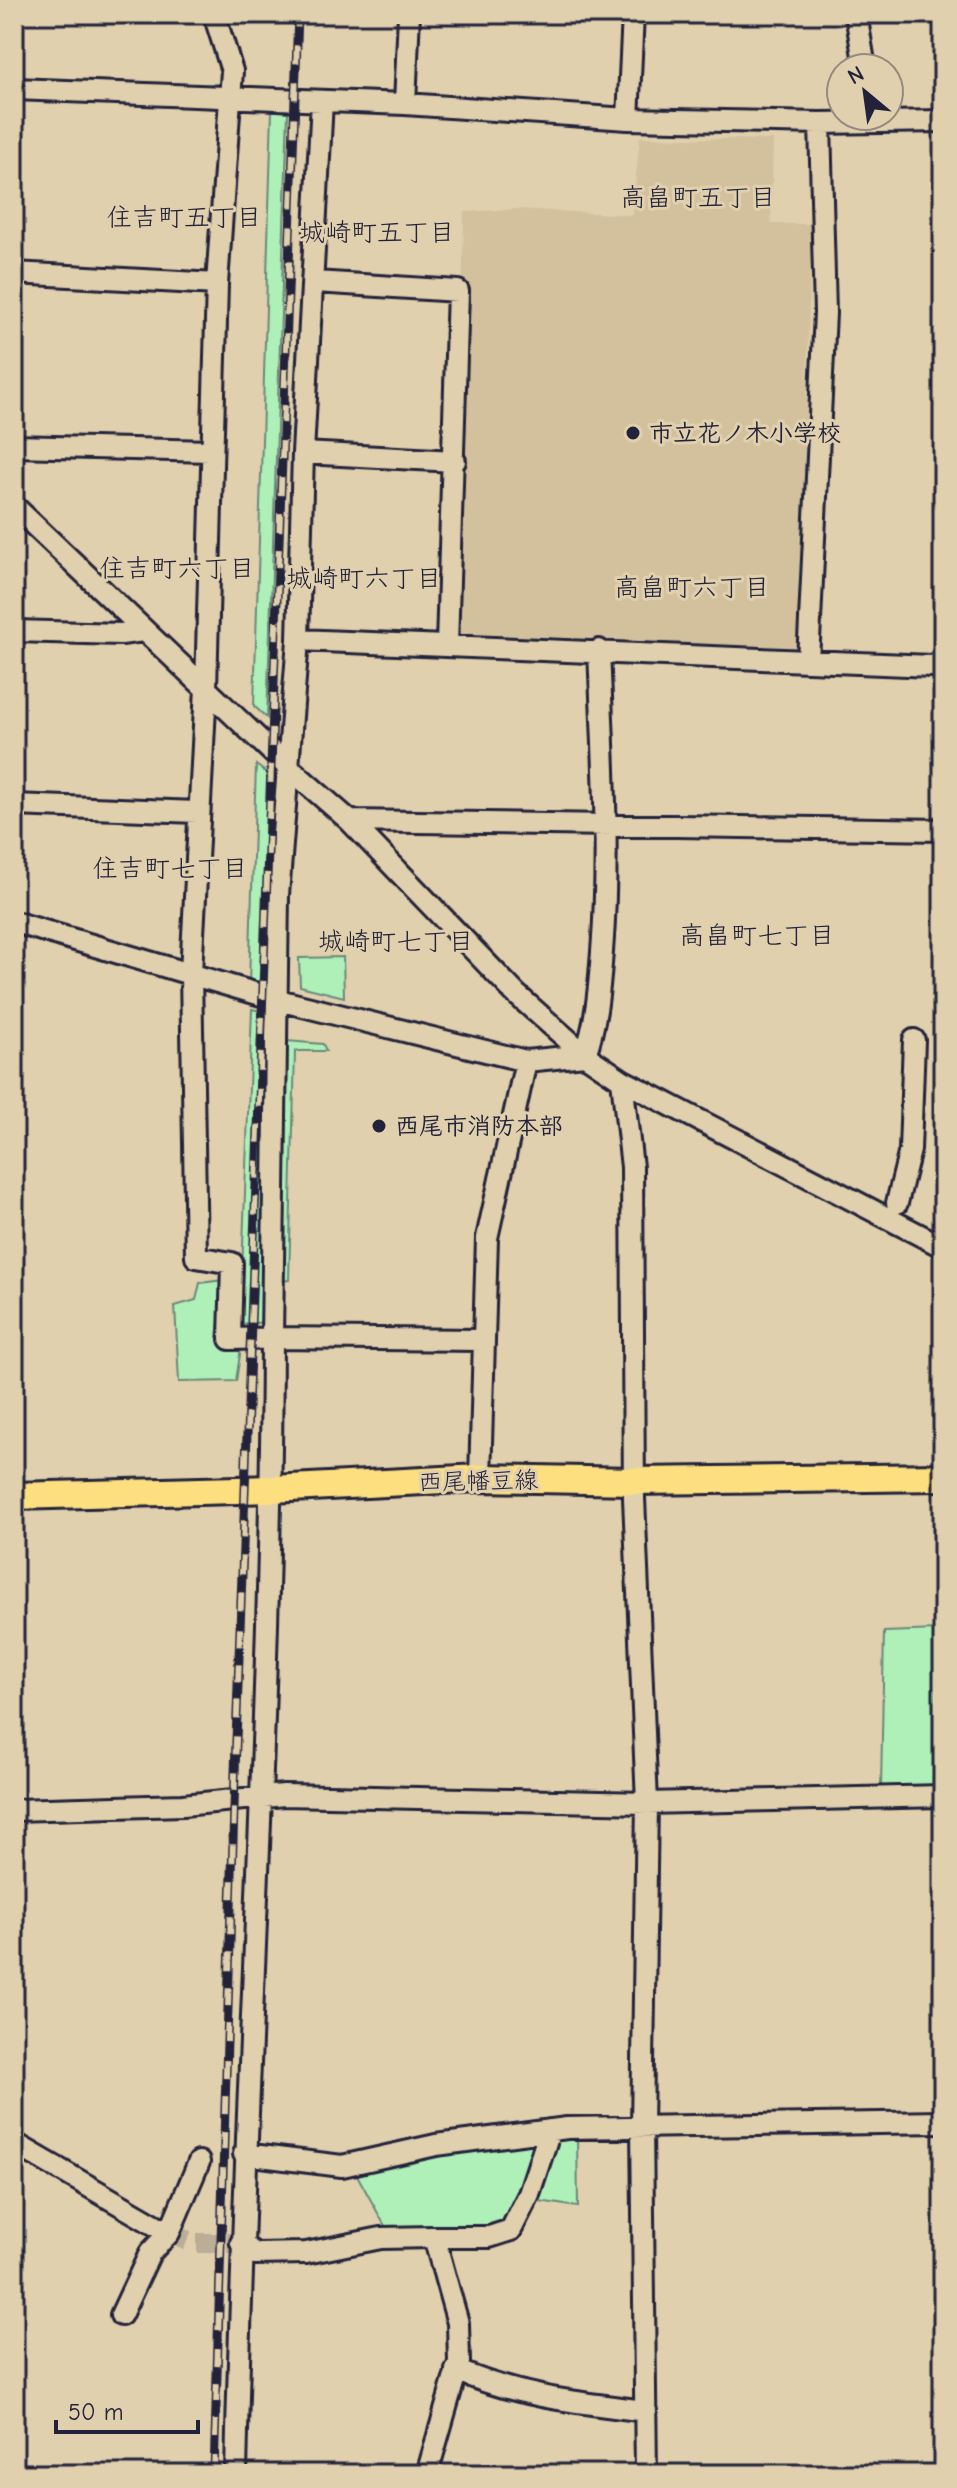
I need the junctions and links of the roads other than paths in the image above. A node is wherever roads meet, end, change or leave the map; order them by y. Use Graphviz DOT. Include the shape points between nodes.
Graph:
graph roads {
  1 [pos="214,14"];
  2 [pos="409,14"];
  3 [pos="633,14"];
  4 [pos="856,14"];
  5 [pos="862,52"];
  6 [pos="14,89"];
  7 [pos="228,98"];
  8 [pos="322,101"];
  9 [pos="405,104"];
  10 [pos="628,119"];
  11 [pos="905,119"];
  12 [pos="943,121"];
  13 [pos="825,122"];
  14 [pos="820,123"];
  15 [pos="14,273"];
  16 [pos="315,282"];
  17 [pos="217,284"];
  18 [pos="14,446"];
  19 [pos="211,451"];
  20 [pos="303,453"];
  21 [pos="455,461"];
  22 [pos="14,506"];
  23 [pos="14,631"];
  24 [pos="143,631"];
  25 [pos="298,640"];
  26 [pos="447,645"];
  27 [pos="599,650"];
  28 [pos="808,661"];
  29 [pos="943,662"];
  30 [pos="206,688"];
  31 [pos="288,767"];
  32 [pos="14,805"];
  33 [pos="197,812"];
  34 [pos="350,821"];
  35 [pos="606,826"];
  36 [pos="943,830"];
  37 [pos="14,922"];
  38 [pos="191,973"];
  39 [pos="278,1000"];
  40 [pos="914,1040"];
  41 [pos="585,1055"];
  42 [pos="526,1061"];
  43 [pos="622,1080"];
  44 [pos="897,1203"];
  45 [pos="943,1247"];
  46 [pos="272,1338"];
  47 [pos="482,1340"];
  48 [pos="943,1477"];
  49 [pos="480,1478"];
  50 [pos="634,1481"];
  51 [pos="272,1489"];
  52 [pos="14,1496"];
  53 [pos="259,1796"];
  54 [pos="943,1796"];
  55 [pos="647,1803"];
  56 [pos="14,1810"];
  57 [pos="943,2122"];
  58 [pos="642,2127"];
  59 [pos="550,2130"];
  60 [pos="14,2143"];
  61 [pos="244,2154"];
  62 [pos="199,2162"];
  63 [pos="169,2233"];
  64 [pos="434,2237"];
  65 [pos="241,2243"];
  66 [pos="121,2315"];
  67 [pos="456,2370"];
  68 [pos="646,2411"];
  69 [pos="236,2474"];
  70 [pos="427,2474"];
  71 [pos="646,2474"];
  1 -- 7 [label="street" via="232,71"];
  2 -- 9 [label="street"];
  3 -- 10 [label="street"];
  4 -- 5 [label="street"];
  6 -- 7 [label="street"];
  7 -- 8 [label="street"];
  7 -- 17 [label="street"];
  8 -- 9 [label="street"];
  8 -- 16 [label="street"];
  9 -- 10 [label="street"];
  10 -- 14 [label="street"];
  11 -- 12 [label="street"];
  13 -- 14 [label="street"];
  14 -- 28 [label="street" via="825,313"];
  15 -- 17 [label="street"];
  16 -- 20 [label="street"];
  16 -- 21 [label="street" via="458,291"];
  17 -- 19 [label="street"];
  18 -- 19 [label="street"];
  19 -- 30 [label="street"];
  20 -- 21 [label="street"];
  20 -- 25 [label="street"];
  21 -- 26 [label="street"];
  22 -- 24 [label="street"];
  23 -- 24 [label="street"];
  24 -- 30 [label="street"];
  25 -- 26 [label="street"];
  25 -- 31 [label="street"];
  26 -- 27 [label="street"];
  27 -- 28 [label="street"];
  27 -- 35 [label="street"];
  28 -- 29 [label="street" via="932,666"];
  30 -- 31 [label="street"];
  30 -- 33 [label="street"];
  31 -- 34 [label="street"];
  31 -- 39 [label="street" via="278,895"];
  32 -- 33 [label="street"];
  33 -- 38 [label="street"];
  34 -- 35 [label="street"];
  34 -- 41 [label="street" via="516,994"];
  35 -- 36 [label="street"];
  35 -- 41 [label="street" via="596,1025"];
  37 -- 38 [label="street"];
  38 -- 39 [label="street"];
  38 -- 46 [label="street" via="196,1257 232,1263 230,1339"];
  39 -- 42 [label="street"];
  39 -- 46 [label="street"];
  40 -- 44 [label="street" via="910,1150"];
  41 -- 42 [label="street"];
  41 -- 43 [label="street"];
  42 -- 47 [label="street" via="487,1238"];
  43 -- 45 [label="street"];
  43 -- 50 [label="street" via="632,1181"];
  46 -- 47 [label="street"];
  46 -- 51 [label="street"];
  47 -- 49 [label="street"];
  48 -- 50 [label="main road, 西尾幡豆線"];
  49 -- 50 [label="main road, 西尾幡豆線"];
  49 -- 51 [label="main road, 西尾幡豆線"];
  50 -- 55 [label="street"];
  51 -- 52 [label="main road, 西尾幡豆線"];
  51 -- 53 [label="street"];
  53 -- 55 [label="street"];
  53 -- 56 [label="street" via="183,1805"];
  53 -- 61 [label="street"];
  54 -- 55 [label="street"];
  55 -- 58 [label="street"];
  57 -- 58 [label="street"];
  58 -- 59 [label="street"];
  58 -- 68 [label="street"];
  59 -- 61 [label="street" via="436,2145 342,2166"];
  59 -- 64 [label="street" via="511,2230 489,2237"];
  60 -- 63 [label="street"];
  61 -- 65 [label="street"];
  62 -- 63 [label="street"];
  63 -- 66 [label="street" via="150,2253"];
  64 -- 65 [label="street" via="381,2238 306,2253 255,2254"];
  64 -- 67 [label="street" via="458,2323"];
  65 -- 69 [label="street"];
  67 -- 68 [label="street" via="561,2401"];
  67 -- 70 [label="street"];
  68 -- 71 [label="street"];
}
